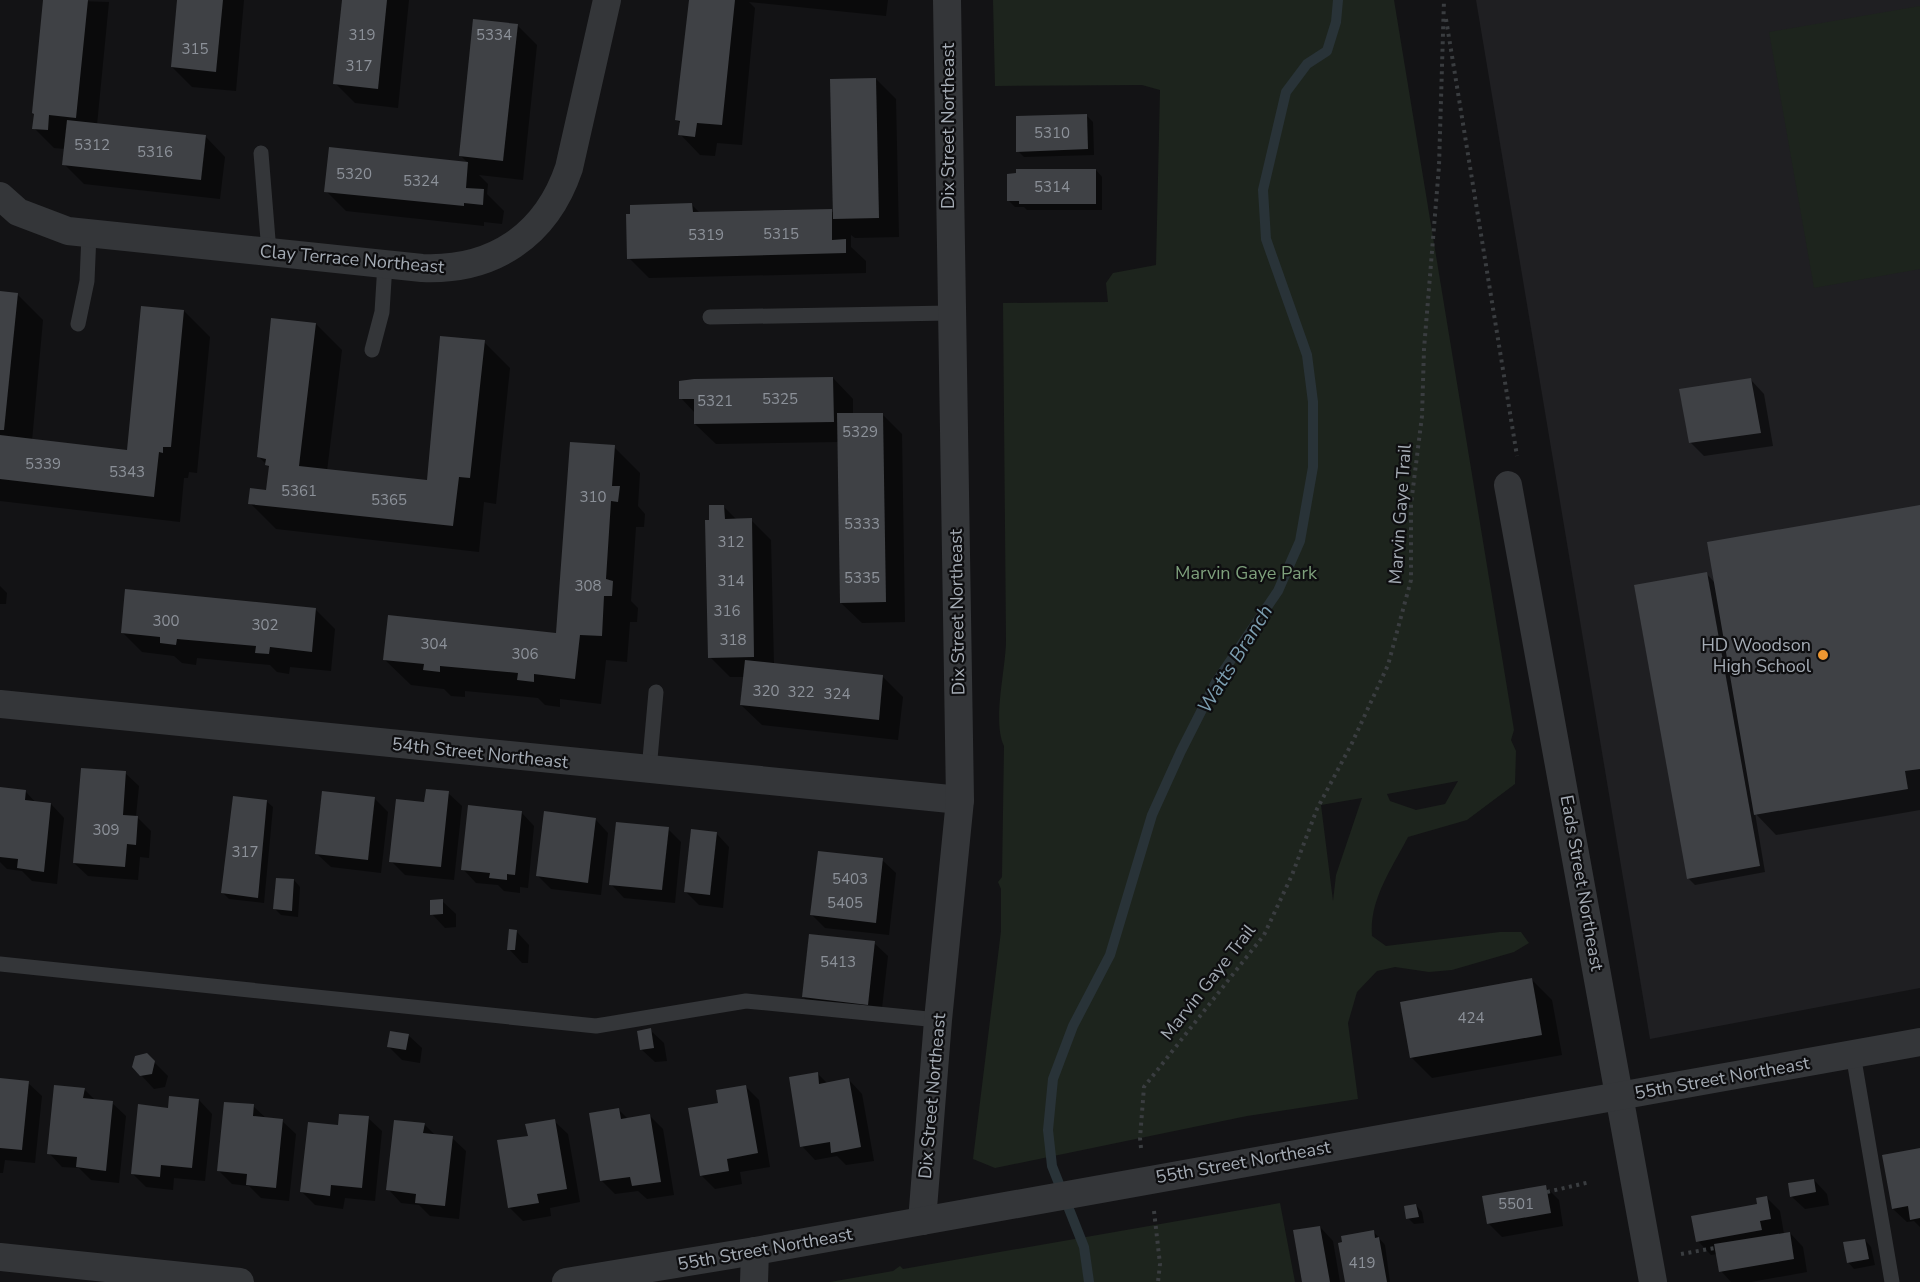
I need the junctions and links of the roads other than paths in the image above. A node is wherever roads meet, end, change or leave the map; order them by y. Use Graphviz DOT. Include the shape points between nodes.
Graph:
graph roads {
  1 [pos="608,0"];
  2 [pos="948,0"];
  3 [pos="261,153"];
  4 [pos="0,196"];
  5 [pos="89,234"];
  6 [pos="269,252"];
  7 [pos="385,264"];
  8 [pos="951,313"];
  9 [pos="710,317"];
  10 [pos="78,324"];
  11 [pos="372,350"];
  12 [pos="1508,485"];
  13 [pos="656,692"];
  14 [pos="0,704"];
  15 [pos="649,770"];
  16 [pos="960,800"];
  17 [pos="0,964"];
  18 [pos="938,1020"];
  19 [pos="1920,1042"];
  20 [pos="1853,1054"];
  21 [pos="1621,1095"];
  22 [pos="922,1221"];
  23 [pos="755,1251"];
  24 [pos="0,1257"];
  25 [pos="240,1282"];
  26 [pos="566,1282"];
  27 [pos="754,1282"];
  28 [pos="1653,1282"];
  29 [pos="1892,1282"];
  1 -- 7 [label="street, Clay Terrace Northeast" via="569,168 561,192 548,212 510,248 486,260 445,268"];
  2 -- 8 [label="street, Dix Street Northeast"];
  3 -- 6 [label="lane"];
  4 -- 5 [label="street, Clay Terrace Northeast" via="29,217"];
  5 -- 6 [label="street, Clay Terrace Northeast"];
  5 -- 10 [label="lane" via="87,281"];
  6 -- 7 [label="street, Clay Terrace Northeast"];
  7 -- 11 [label="lane" via="382,312"];
  8 -- 9 [label="lane"];
  8 -- 16 [label="street, Dix Street Northeast"];
  12 -- 21 [label="street, Eads Street Northeast"];
  13 -- 15 [label="lane"];
  14 -- 15 [label="street, 54th Street Northeast"];
  15 -- 16 [label="street, 54th Street Northeast"];
  16 -- 18 [label="street, Dix Street Northeast"];
  17 -- 18 [label="lane" via="596,1026 746,1001"];
  18 -- 22 [label="street, Dix Street Northeast"];
  19 -- 20 [label="street, 55th Street Northeast"];
  20 -- 21 [label="street, 55th Street Northeast"];
  20 -- 29 [label="lane"];
  21 -- 22 [label="street, 55th Street Northeast"];
  21 -- 28 [label="street, Eads Street Northeast"];
  22 -- 23 [label="street, 55th Street Northeast"];
  23 -- 26 [label="street, 55th Street Northeast"];
  23 -- 27 [label="street"];
  24 -- 25 [label="street"];
}
